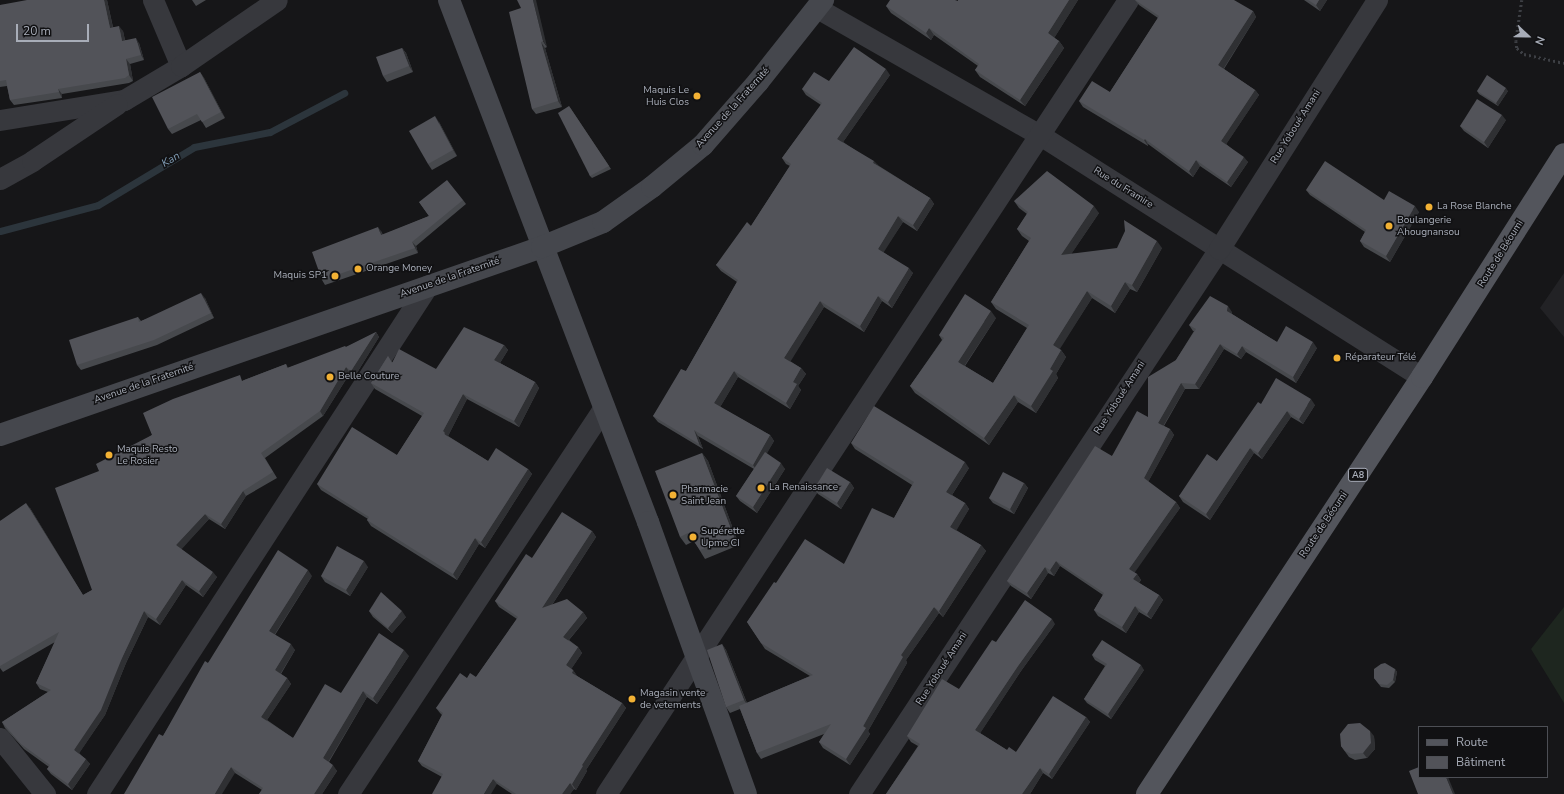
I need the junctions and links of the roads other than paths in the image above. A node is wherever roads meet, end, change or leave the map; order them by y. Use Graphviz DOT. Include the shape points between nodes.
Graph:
graph roads {
  1 [pos="153,0"];
  2 [pos="277,0"];
  3 [pos="449,0"];
  4 [pos="1128,0"];
  5 [pos="1377,0"];
  6 [pos="820,4"];
  7 [pos="181,66"];
  8 [pos="124,100"];
  9 [pos="0,120"];
  10 [pos="1040,135"];
  11 [pos="1564,154"];
  12 [pos="0,179"];
  13 [pos="542,247"];
  14 [pos="1219,249"];
  15 [pos="428,286"];
  16 [pos="1422,378"];
  17 [pos="604,407"];
  18 [pos="0,435"];
  19 [pos="698,656"];
  20 [pos="0,738"];
  21 [pos="45,794"];
  22 [pos="97,794"];
  23 [pos="348,794"];
  24 [pos="606,794"];
  25 [pos="746,794"];
  26 [pos="859,794"];
  27 [pos="1147,794"];
  1 -- 7 [label="street"];
  2 -- 7 [label="street"];
  3 -- 13 [label="street"];
  4 -- 10 [label="street"];
  5 -- 14 [label="street, Rue Yoboué Amani"];
  6 -- 10 [label="street, Rue du Framire"];
  6 -- 13 [label="street, Avenue de la Fraternité" via="758,82 703,145 652,187 603,222"];
  7 -- 8 [label="street"];
  8 -- 9 [label="street"];
  8 -- 12 [label="street" via="32,161"];
  10 -- 14 [label="street, Rue du Framire"];
  10 -- 19 [label="street"];
  11 -- 16 [label="main road, Route de Béoumi / A8"];
  13 -- 15 [label="street, Avenue de la Fraternité"];
  13 -- 17 [label="street"];
  14 -- 16 [label="street, Rue du Framire"];
  14 -- 26 [label="street, Rue Yoboué Amani"];
  15 -- 18 [label="street, Avenue de la Fraternité"];
  15 -- 22 [label="street"];
  16 -- 27 [label="main road, Route de Béoumi / A8"];
  17 -- 19 [label="street"];
  17 -- 23 [label="street"];
  19 -- 24 [label="street"];
  19 -- 25 [label="street"];
  20 -- 21 [label="street"];
}
